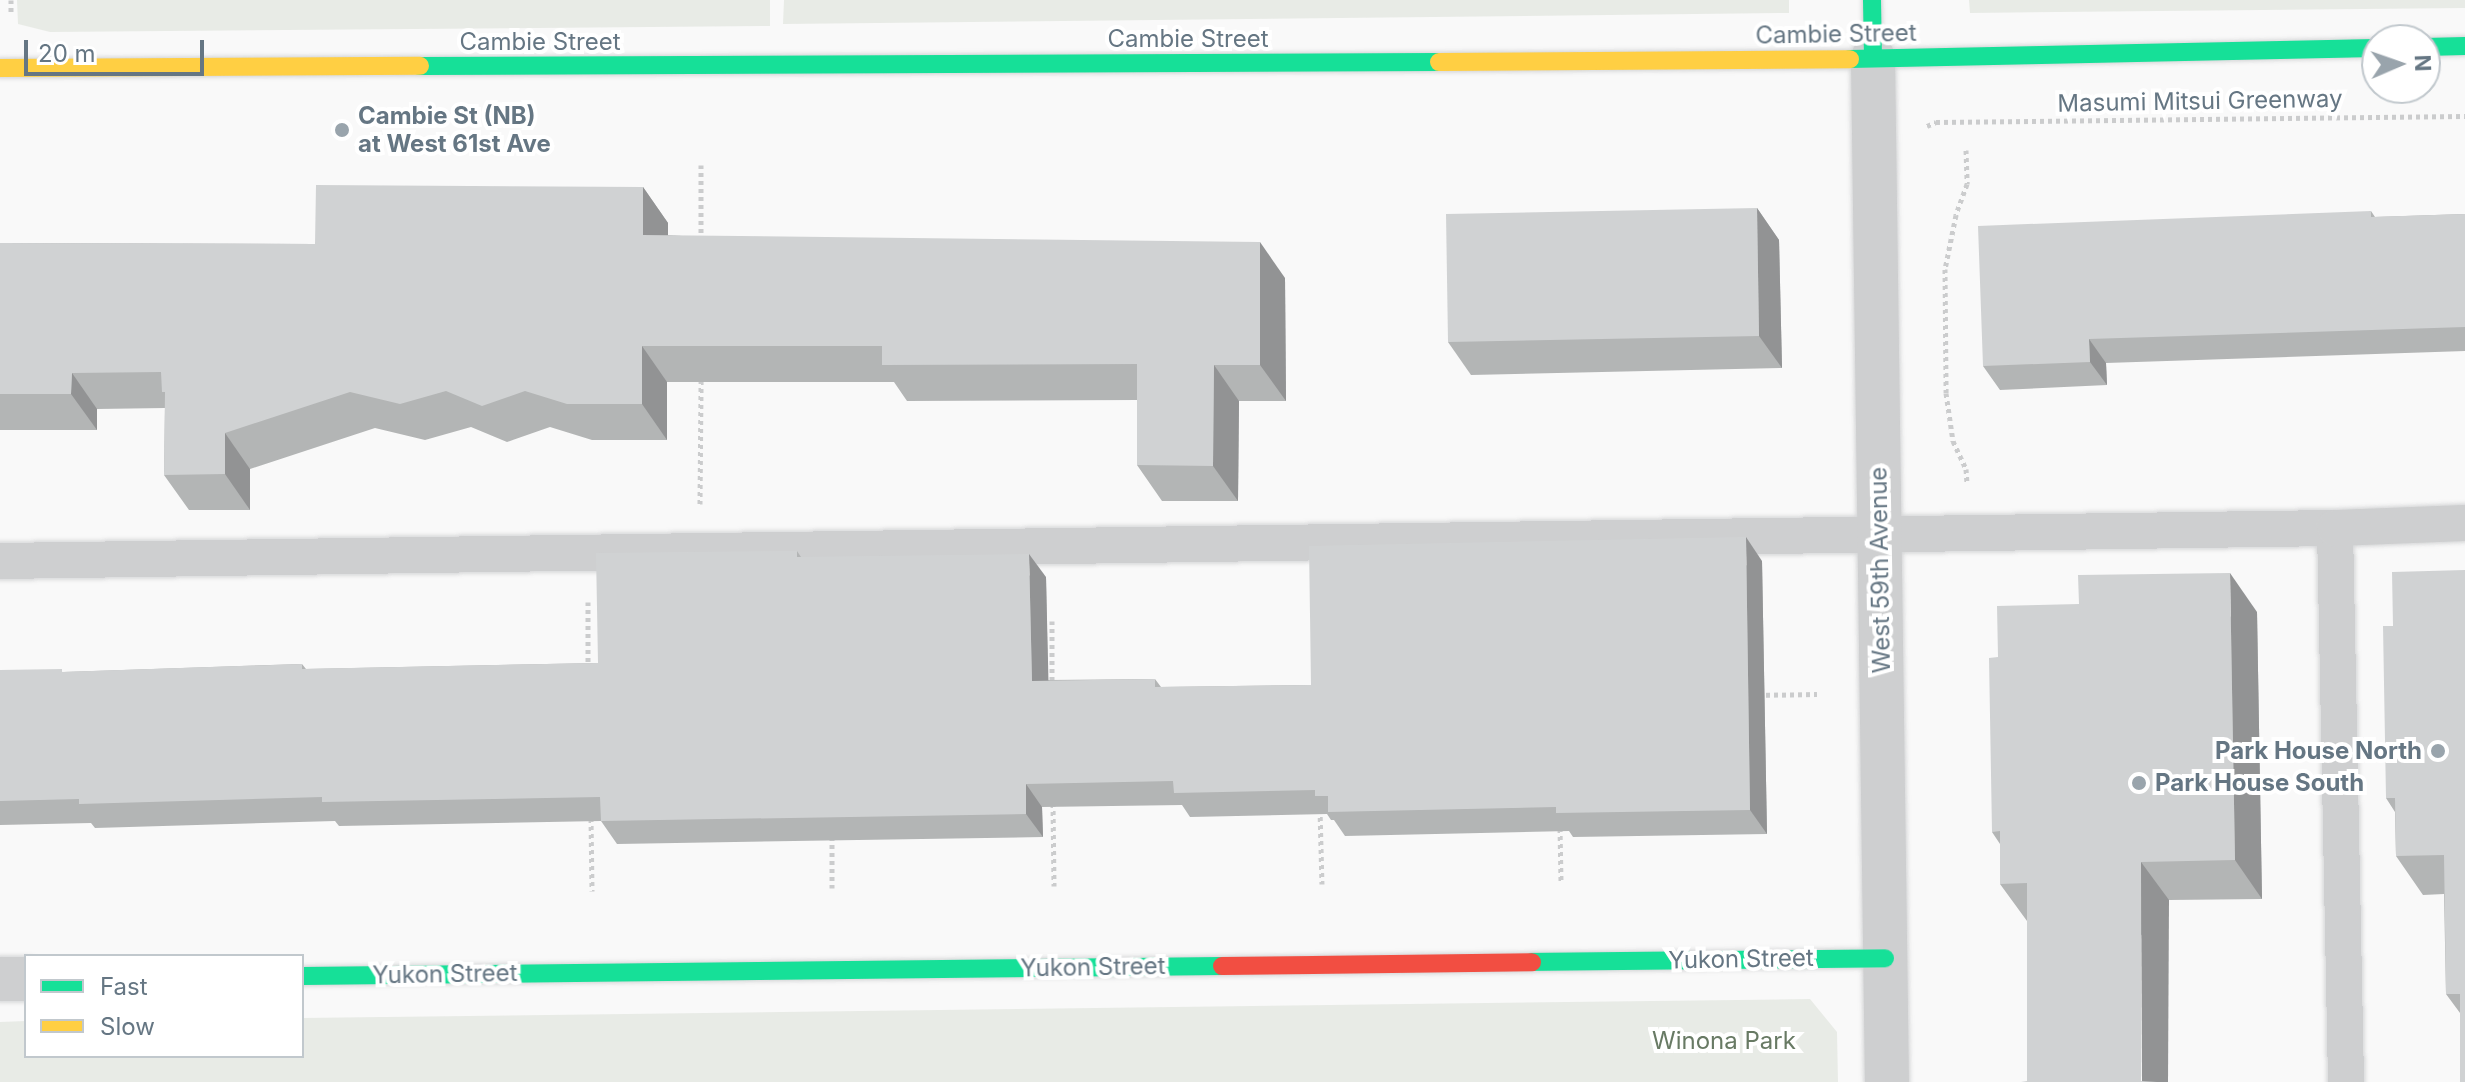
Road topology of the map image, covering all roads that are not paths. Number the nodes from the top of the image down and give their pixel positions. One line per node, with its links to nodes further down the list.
1 (1872, 0): 5 (main road)
2 (2465, 46): 3 (main road)
3 (2441, 47)
4 (2361, 48): 5 (main road, Cambie Street)
5 (1873, 58): 6 (main road, Cambie Street); 9 (street, West 59th Avenue)
6 (0, 68)
7 (2465, 523): 8 (lane)
8 (2335, 528): 9 (lane); 16 (lane)
9 (1879, 535): 10 (lane); 11 (street, West 59th Avenue)
10 (0, 561)
11 (1885, 958): 12 (main road, Yukon Street); 15 (street, West 59th Avenue)
12 (304, 976)
13 (0, 979): 14 (street)
14 (24, 979)
15 (1887, 1082)
16 (2346, 1082)

